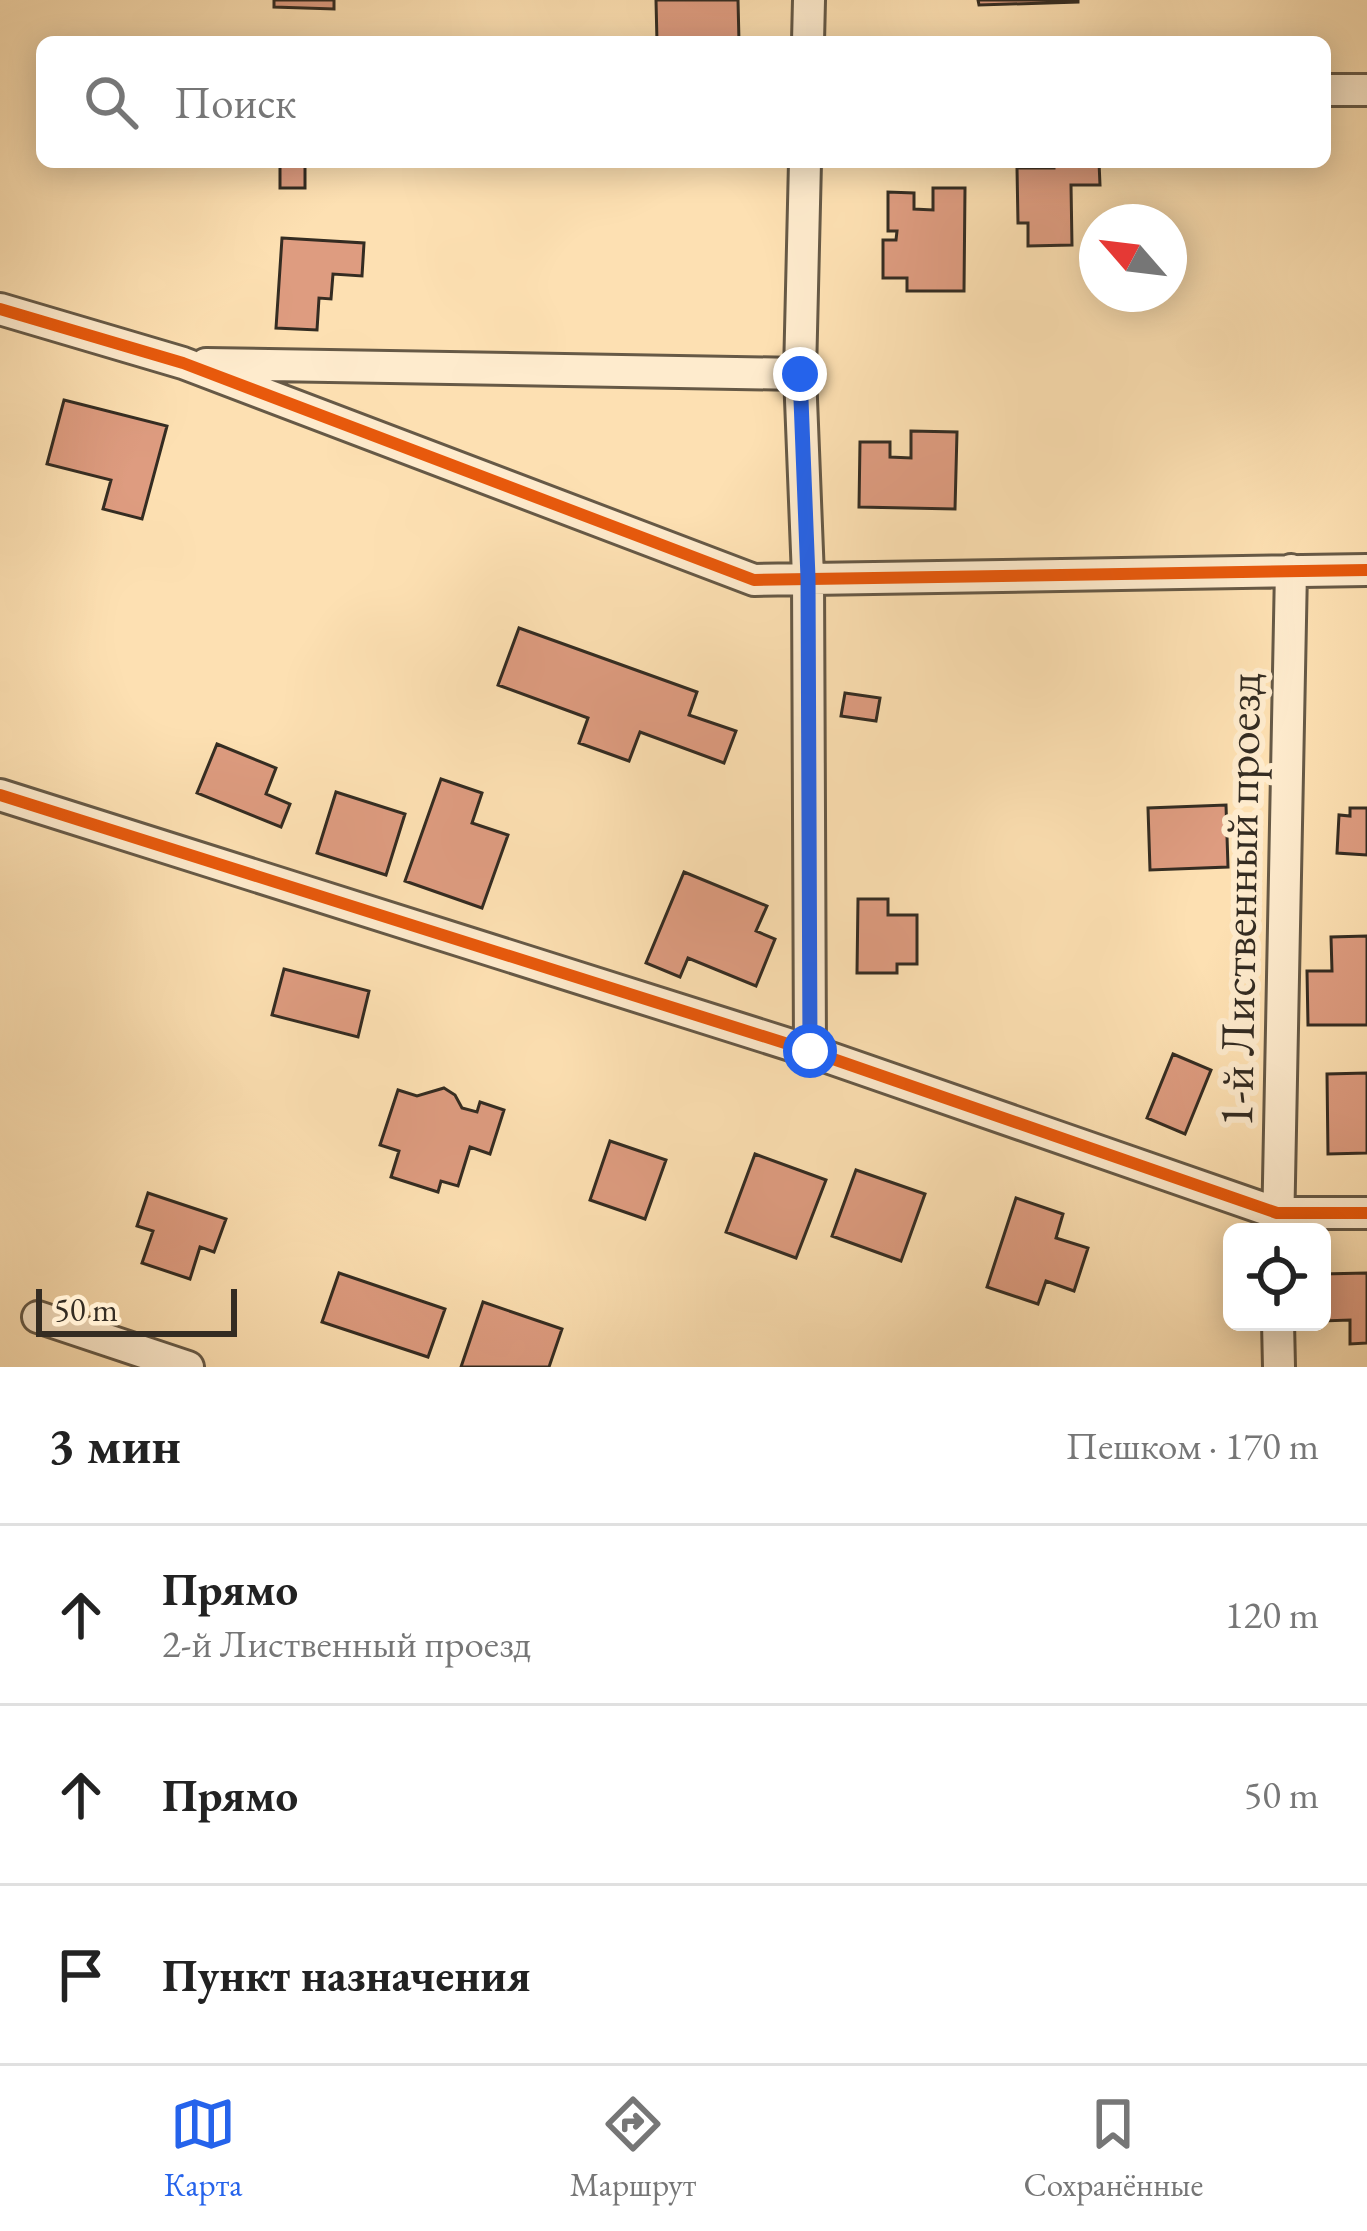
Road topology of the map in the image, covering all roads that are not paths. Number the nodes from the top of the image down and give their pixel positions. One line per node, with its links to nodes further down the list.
1 (809, 0): 2 (street)
2 (808, 36)
3 (1331, 90): 4 (street)
4 (1367, 90)
5 (805, 168): 8 (street)
6 (0, 309): 7 (street)
7 (183, 363): 8 (street); 11 (street)
8 (800, 374): 11 (street)
9 (1292, 570): 10 (street); 11 (street); 15 (street, 1-й Лиственный проезд)
10 (1367, 570)
11 (808, 578): 13 (street)
12 (0, 795): 13 (street)
13 (810, 1051): 15 (street)
14 (1367, 1213): 15 (street)
15 (1277, 1223)
16 (38, 1317): 18 (street)
17 (1278, 1331): 19 (street)
18 (188, 1367)
19 (1279, 1367)

